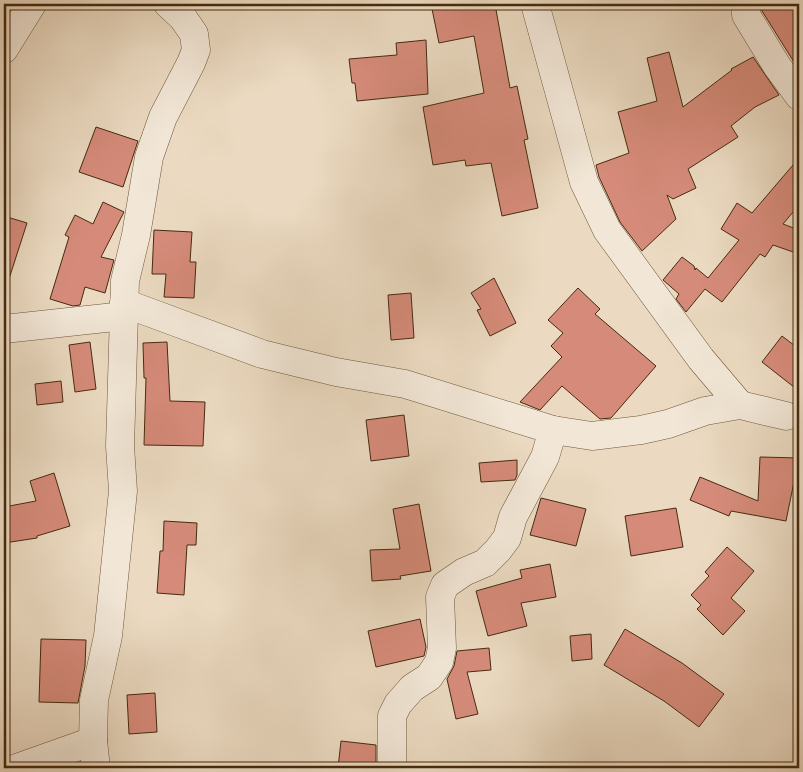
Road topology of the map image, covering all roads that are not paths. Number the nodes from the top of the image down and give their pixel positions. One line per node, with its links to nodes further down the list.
1 (32, 4): 5 (street)
2 (168, 4): 7 (street)
3 (535, 4): 9 (street)
4 (746, 4): 6 (street)
5 (4, 49)
6 (799, 96)
7 (124, 309): 8 (street); 11 (street); 12 (street)
8 (4, 329)
9 (740, 405): 10 (street); 11 (street)
10 (786, 416)
11 (553, 430): 15 (street)
12 (93, 741): 13 (street); 14 (street)
13 (17, 768)
14 (96, 768)
15 (392, 768)

